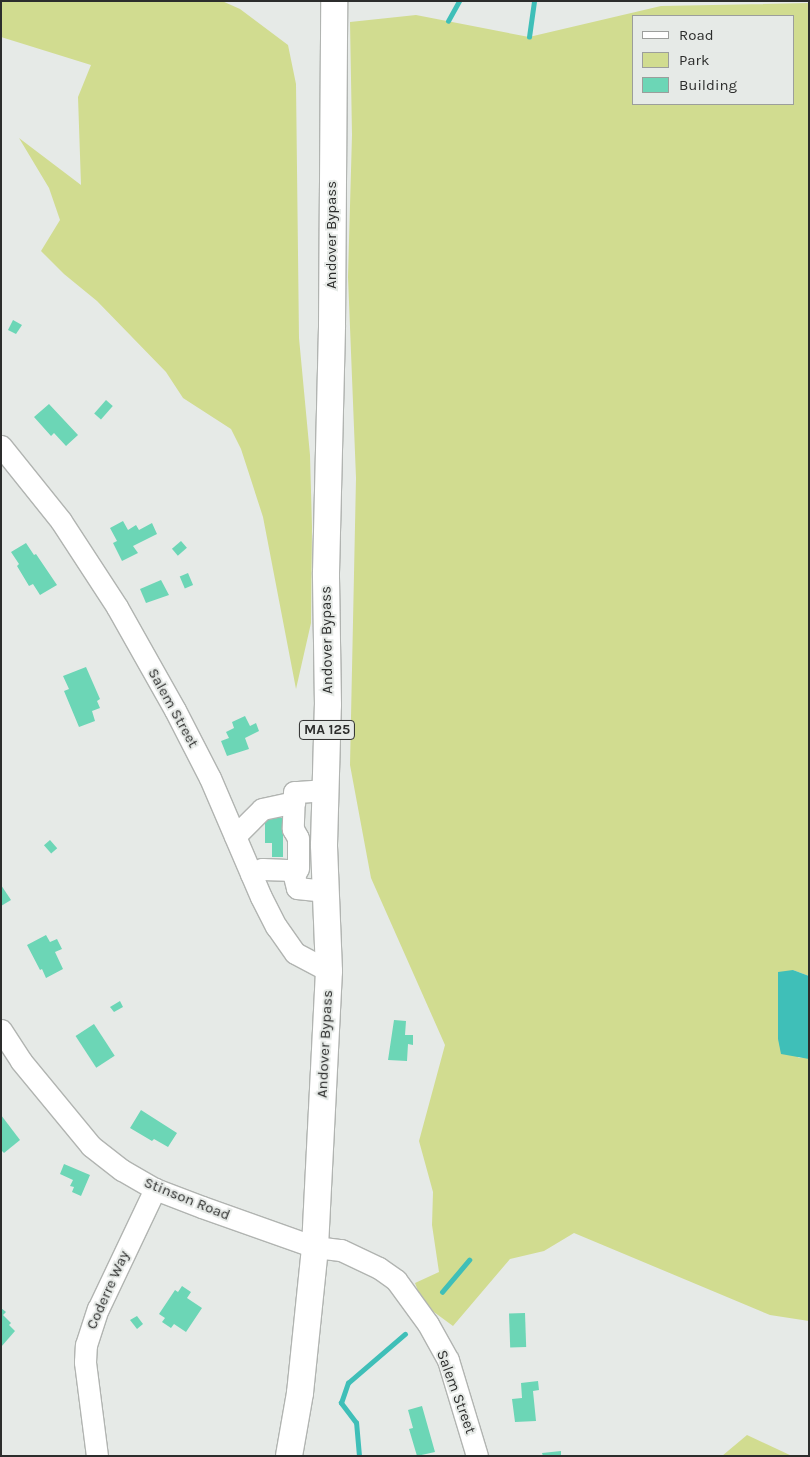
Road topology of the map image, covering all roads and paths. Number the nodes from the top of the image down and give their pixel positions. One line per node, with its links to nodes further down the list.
1 (334, 1): 3 (main road, Andover Bypass / MA 125)
2 (1, 446): 5 (street, Salem Street)
3 (326, 790): 4 (street); 8 (main road, Andover Bypass / MA 125)
4 (294, 802): 5 (street); 6 (street)
5 (235, 836): 7 (street, Salem Street)
6 (291, 873): 7 (street); 8 (street)
7 (251, 874): 9 (street, Salem Street)
8 (326, 892): 9 (main road, Andover Bypass / MA 125)
9 (329, 972): 12 (main road, Andover Bypass / MA 125)
10 (1, 1030): 11 (street, Stinson Road)
11 (155, 1189): 12 (street, Stinson Road); 13 (street, Coderre Way)
12 (315, 1247): 14 (main road, Andover Bypass / MA 125); 15 (street, Salem Street)
13 (97, 1456)
14 (289, 1456)
15 (477, 1456)

